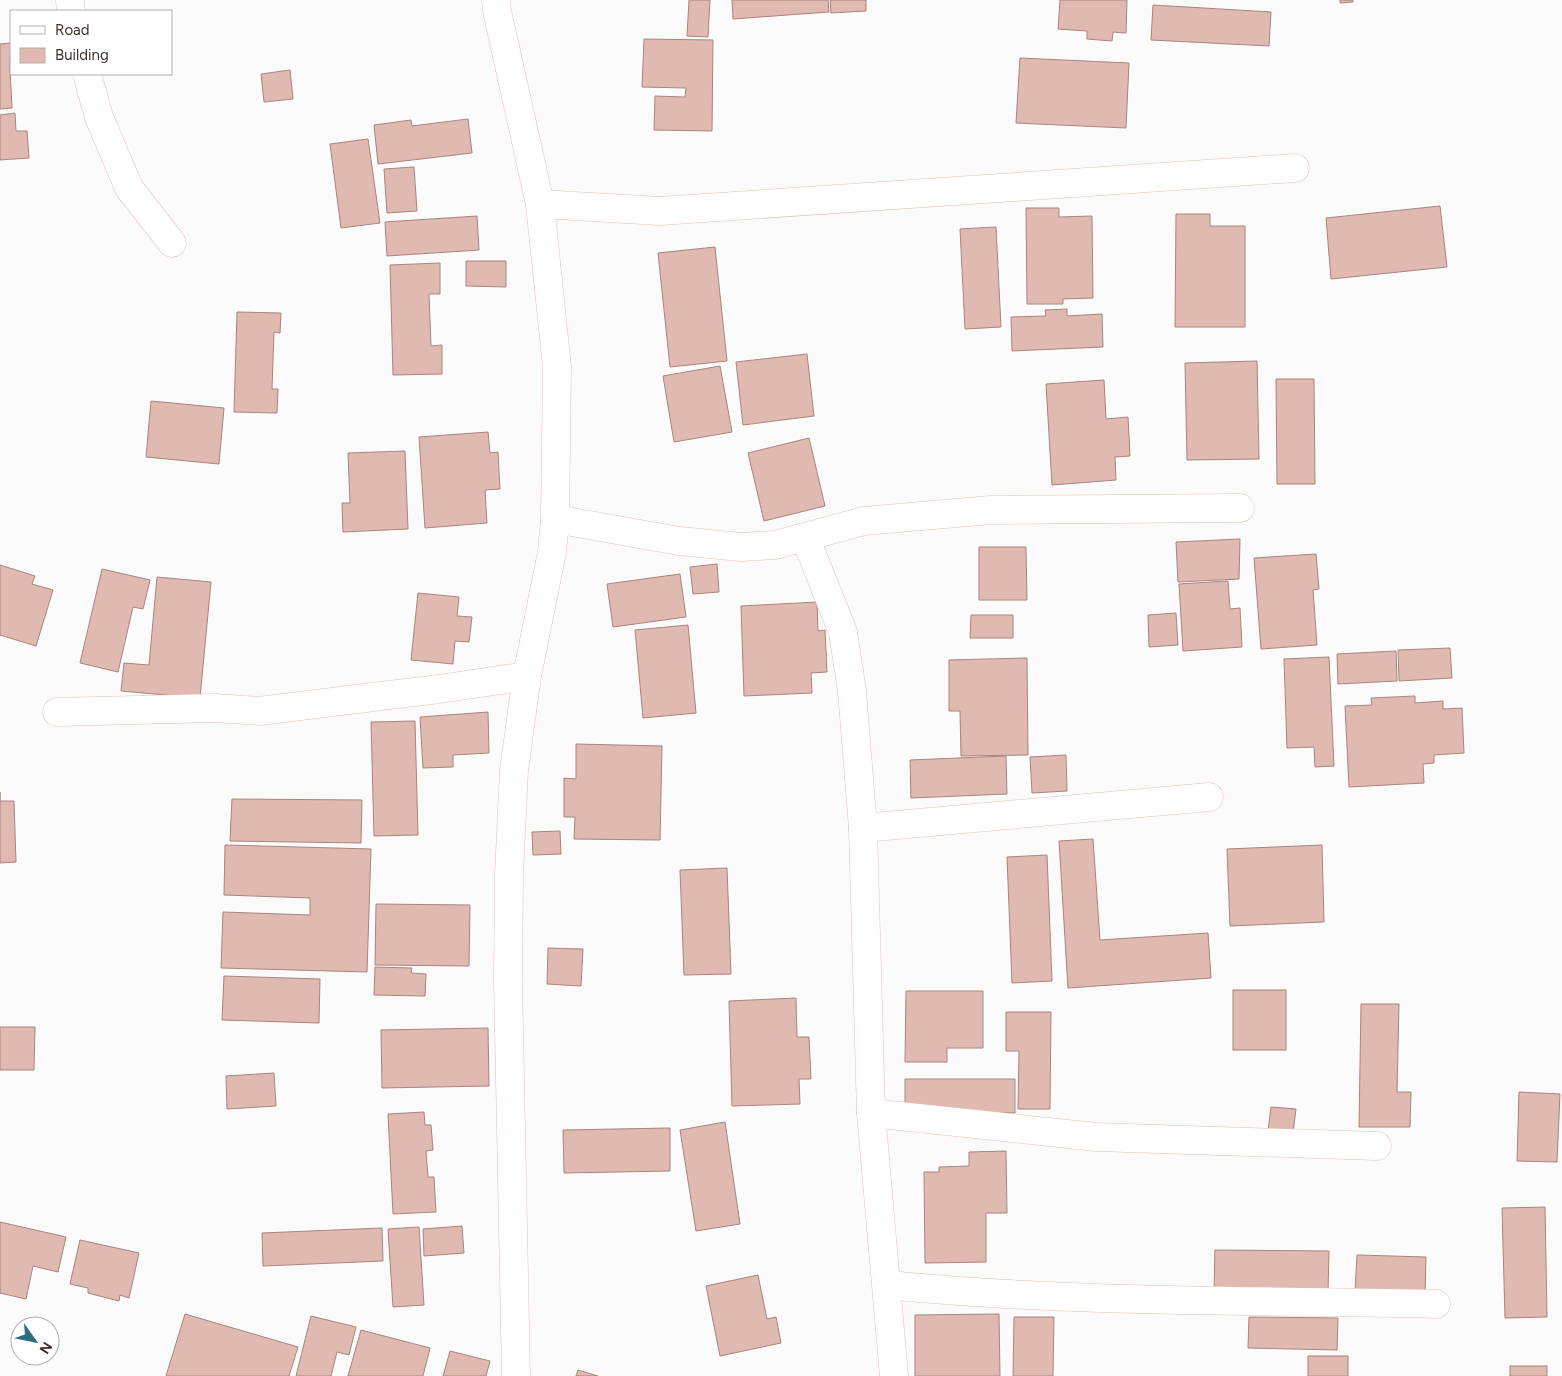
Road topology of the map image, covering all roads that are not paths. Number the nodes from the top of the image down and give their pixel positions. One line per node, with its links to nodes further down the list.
1 (496, 0): 4 (street)
2 (87, 75): 5 (street)
3 (1295, 168): 4 (street)
4 (540, 204): 7 (street)
5 (172, 243)
6 (1240, 508): 8 (street)
7 (555, 519): 8 (street); 9 (street)
8 (806, 537): 12 (street)
9 (527, 676): 10 (street); 17 (street)
10 (57, 712)
11 (1210, 797): 12 (street)
12 (863, 828): 13 (street)
13 (871, 1113): 14 (street); 15 (street)
14 (1377, 1146)
15 (888, 1286): 16 (street); 18 (street)
16 (1436, 1304)
17 (516, 1376)
18 (894, 1376)

